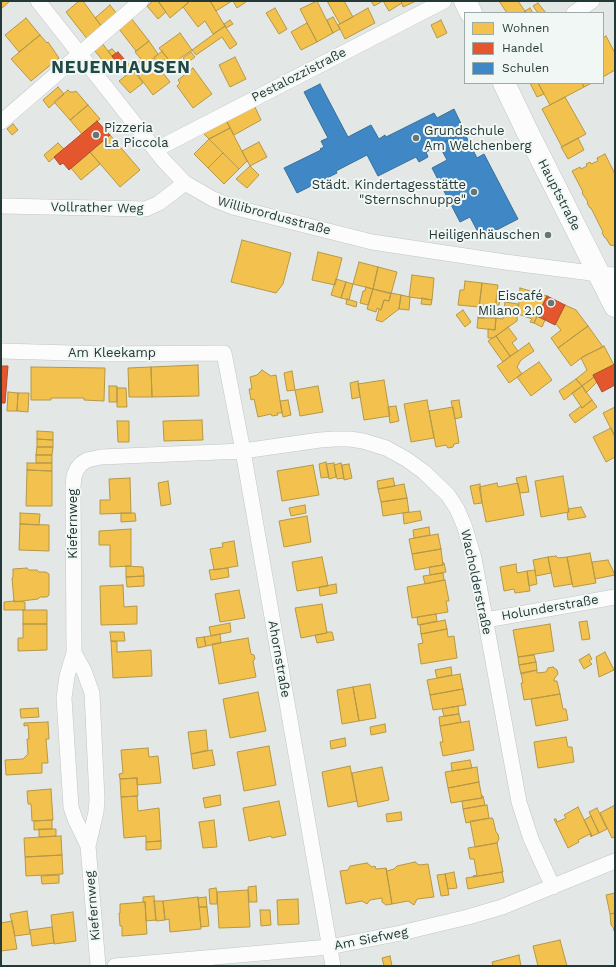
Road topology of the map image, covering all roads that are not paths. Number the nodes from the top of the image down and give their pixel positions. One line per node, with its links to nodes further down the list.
1 (38, 1): 8 (street, Willibrordusstraße)
2 (140, 1): 8 (street)
3 (444, 1): 11 (street, Pestalozzistraße)
4 (465, 1): 6 (street)
5 (592, 1): 7 (street)
6 (470, 12)
7 (576, 12)
8 (80, 54): 10 (street); 11 (street, Willibrordusstraße)
9 (505, 84): 14 (street, Hauptstraße)
10 (1, 122)
11 (155, 150): 12 (street, Willibrordusstraße)
12 (185, 182): 13 (street, Vollrather Weg); 14 (street, Willibrordusstraße)
13 (1, 206)
14 (607, 275): 15 (street, Hauptstraße)
15 (615, 306)
16 (1, 352): 17 (street, Am Kleekamp)
17 (224, 353): 18 (street, Ahornstraße)
18 (243, 451): 20 (street, Wacholderstraße); 21 (street, Kiefernweg); 25 (street, Ahornstraße)
19 (615, 597): 20 (street, Holunderstraße)
20 (486, 620): 24 (street, Wacholderstraße)
21 (74, 653): 22 (street, Kiefernweg); 22 (street, Kiefernweg)
22 (88, 846): 26 (street, Kiefernweg)
23 (615, 861): 24 (street, Am Siefweg)
24 (553, 887): 25 (street, Am Siefweg)
25 (330, 947): 27 (street, Am Siefweg); 28 (street, Ahornstraße)
26 (98, 966)
27 (115, 966)
28 (333, 966)

